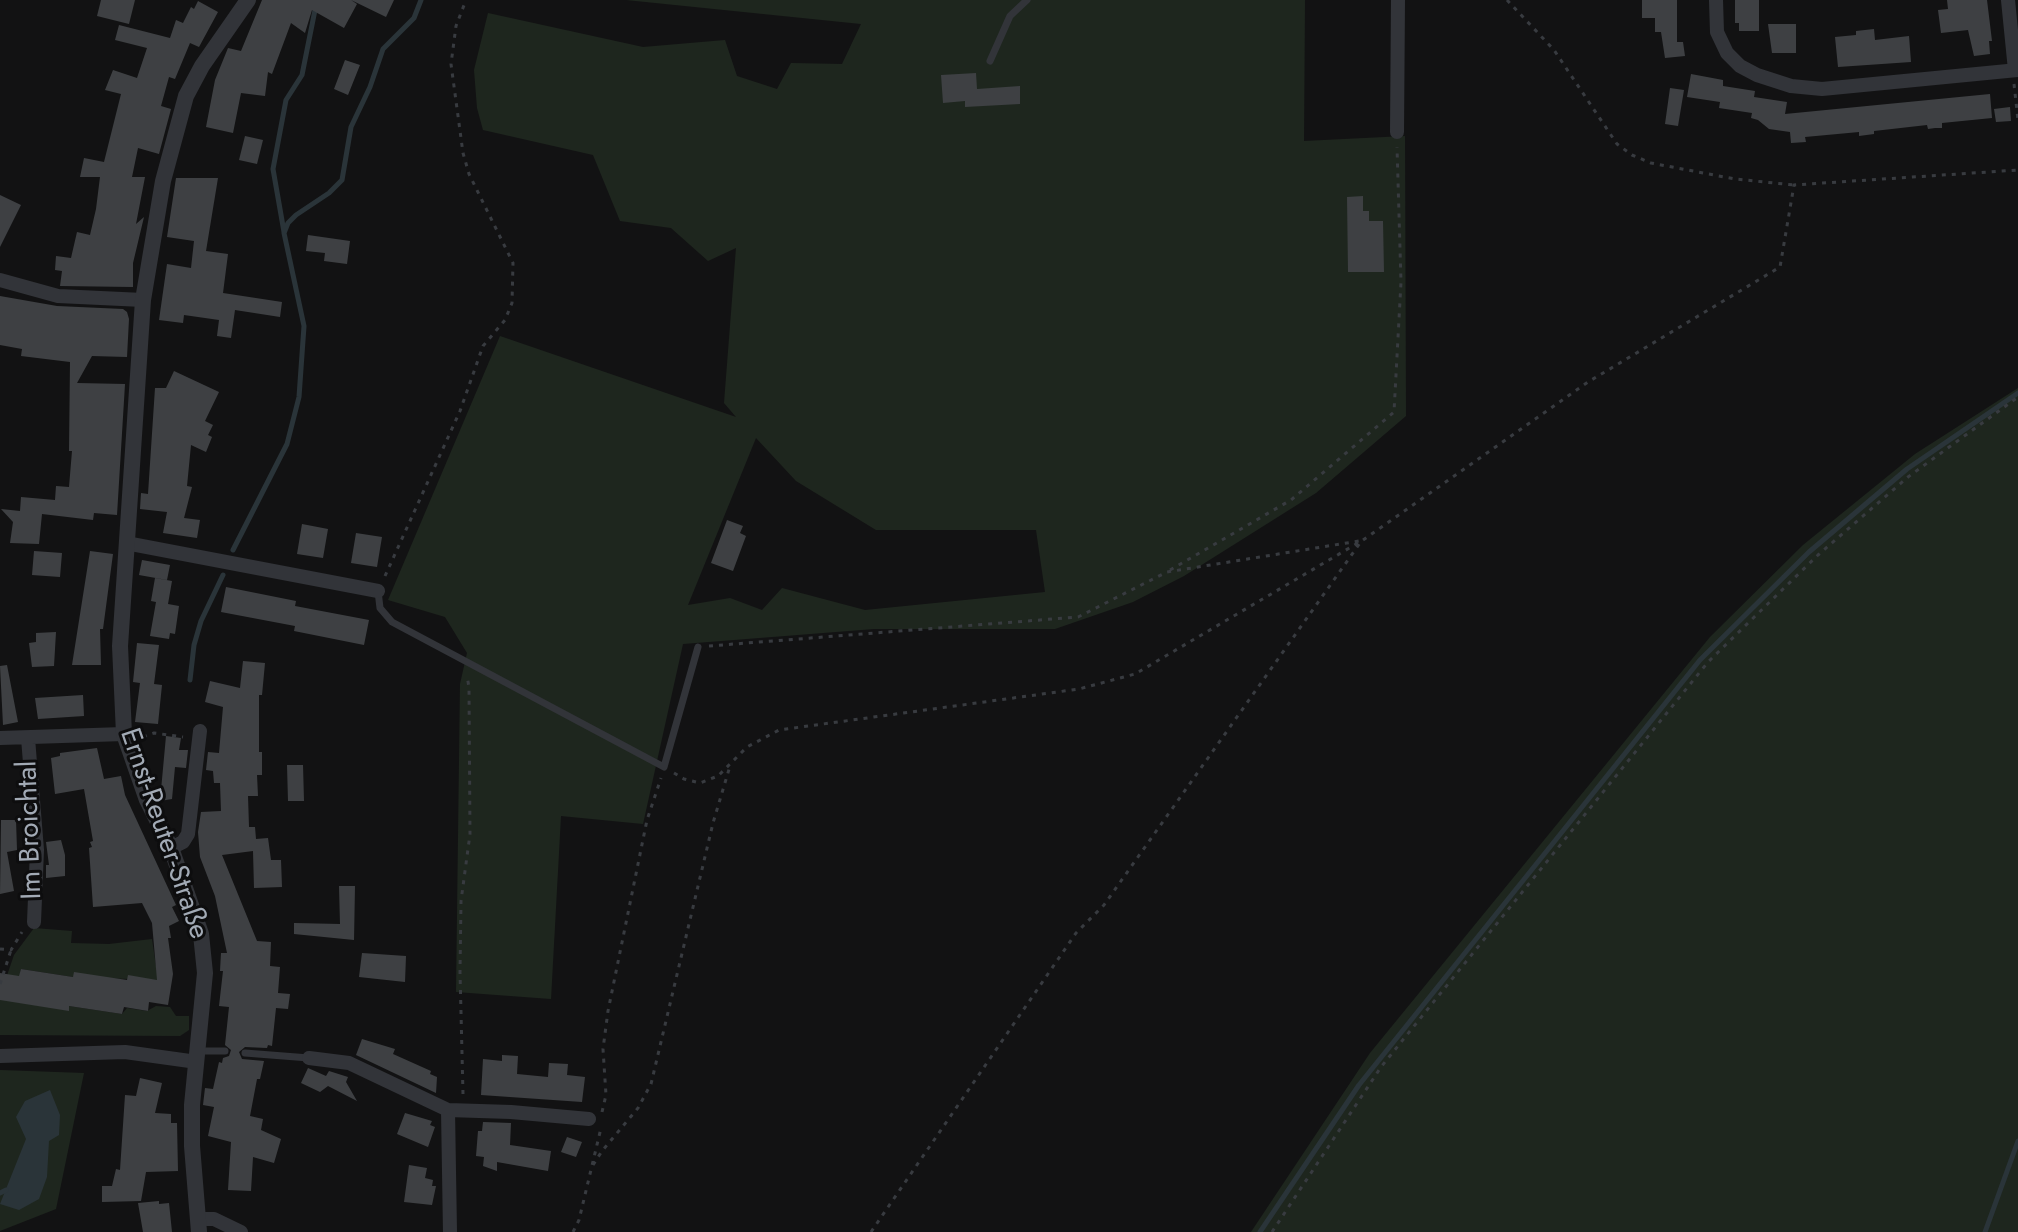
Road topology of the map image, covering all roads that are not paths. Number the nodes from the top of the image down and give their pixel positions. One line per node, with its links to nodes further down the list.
1 (248, 0): 10 (street, Ernst-Reuter-Straße)
2 (1027, 0): 6 (lane)
3 (1398, 0): 8 (street)
4 (1716, 0): 7 (street)
5 (2008, 0): 7 (street)
6 (990, 61)
7 (2016, 70)
8 (1397, 132)
9 (0, 280): 10 (street)
10 (143, 300): 11 (street, Ernst-Reuter-Straße)
11 (126, 543): 12 (street); 17 (street, Ernst-Reuter-Straße)
12 (378, 591): 13 (lane)
13 (698, 647)
14 (199, 736): 18 (street)
15 (0, 738): 16 (street)
16 (28, 738): 17 (street); 19 (street, Im Broichtal)
17 (125, 738): 18 (street, Ernst-Reuter-Straße)
18 (171, 848): 23 (street, Ernst-Reuter-Straße)
19 (34, 922)
20 (225, 1051): 23 (lane)
21 (245, 1053): 24 (lane)
22 (0, 1056): 23 (street)
23 (198, 1056): 27 (street, Ernst-Reuter-Straße)
24 (309, 1058): 25 (street)
25 (455, 1110): 26 (street); 29 (street)
26 (589, 1119)
27 (199, 1226): 28 (street)
28 (241, 1232)
29 (450, 1232)

